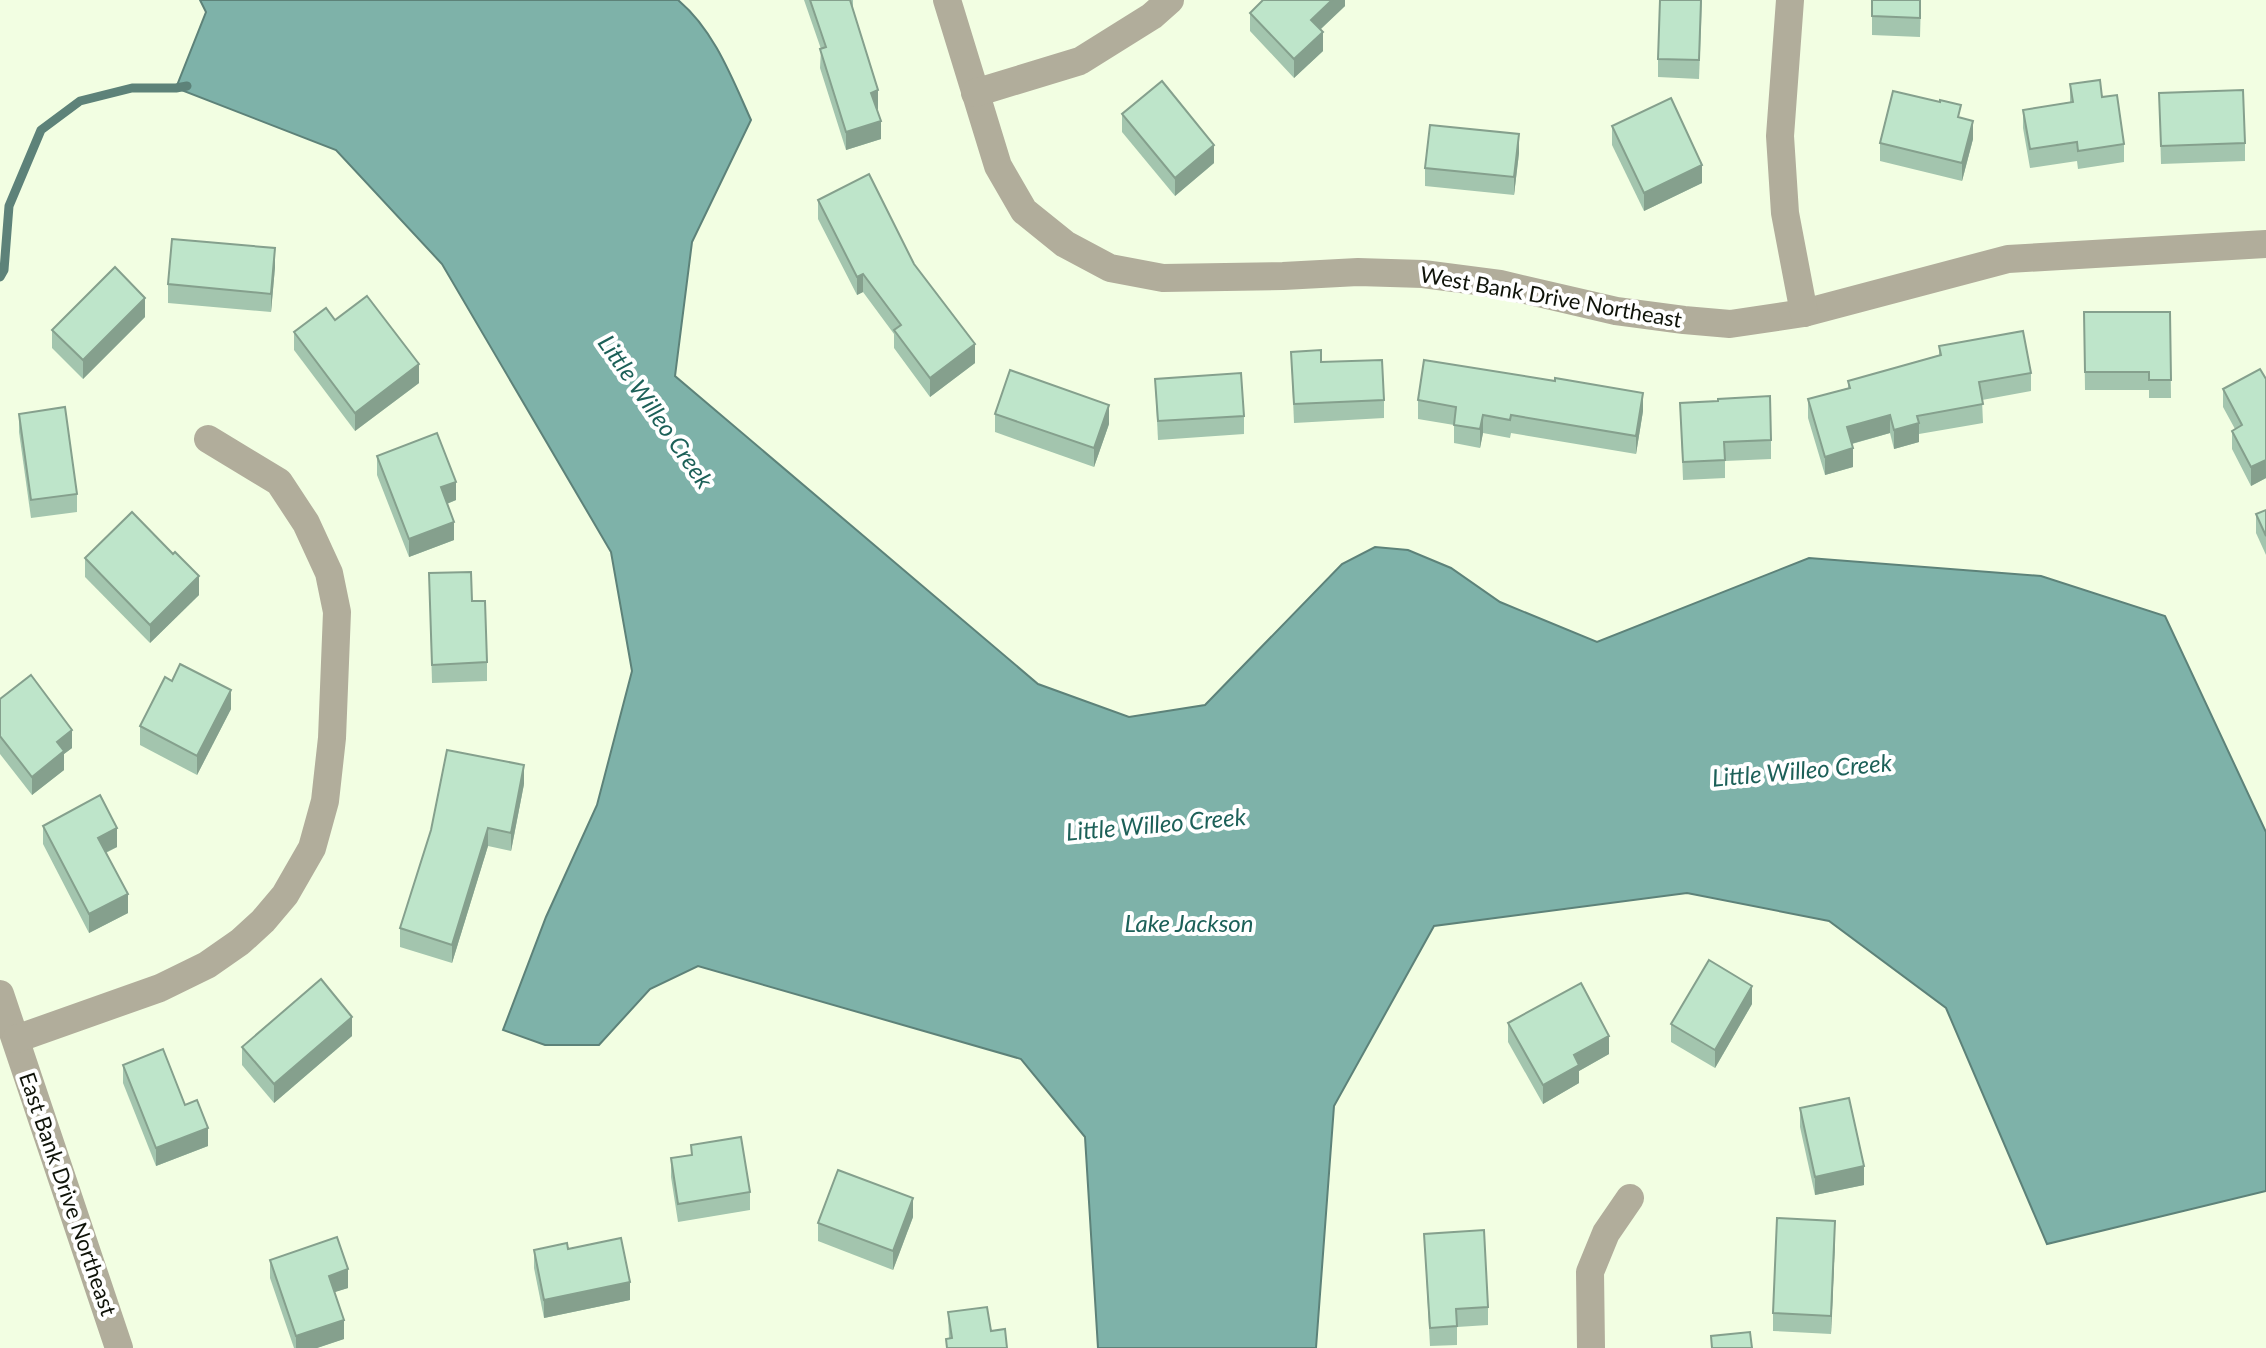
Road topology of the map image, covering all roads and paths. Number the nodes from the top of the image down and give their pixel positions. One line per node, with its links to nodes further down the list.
1 (947, 0): 4 (street, West Bank Drive Northeast)
2 (1170, 0): 4 (street)
3 (1790, 0): 6 (street)
4 (975, 93): 6 (street, West Bank Drive Northeast)
5 (2266, 244): 6 (street, West Bank Drive Northeast)
6 (1804, 313)
7 (208, 439): 9 (street)
8 (0, 994): 9 (street, East Bank Drive Northeast)
9 (16, 1039): 11 (street, East Bank Drive Northeast)
10 (1630, 1198): 12 (street)
11 (119, 1348)
12 (1591, 1348)

